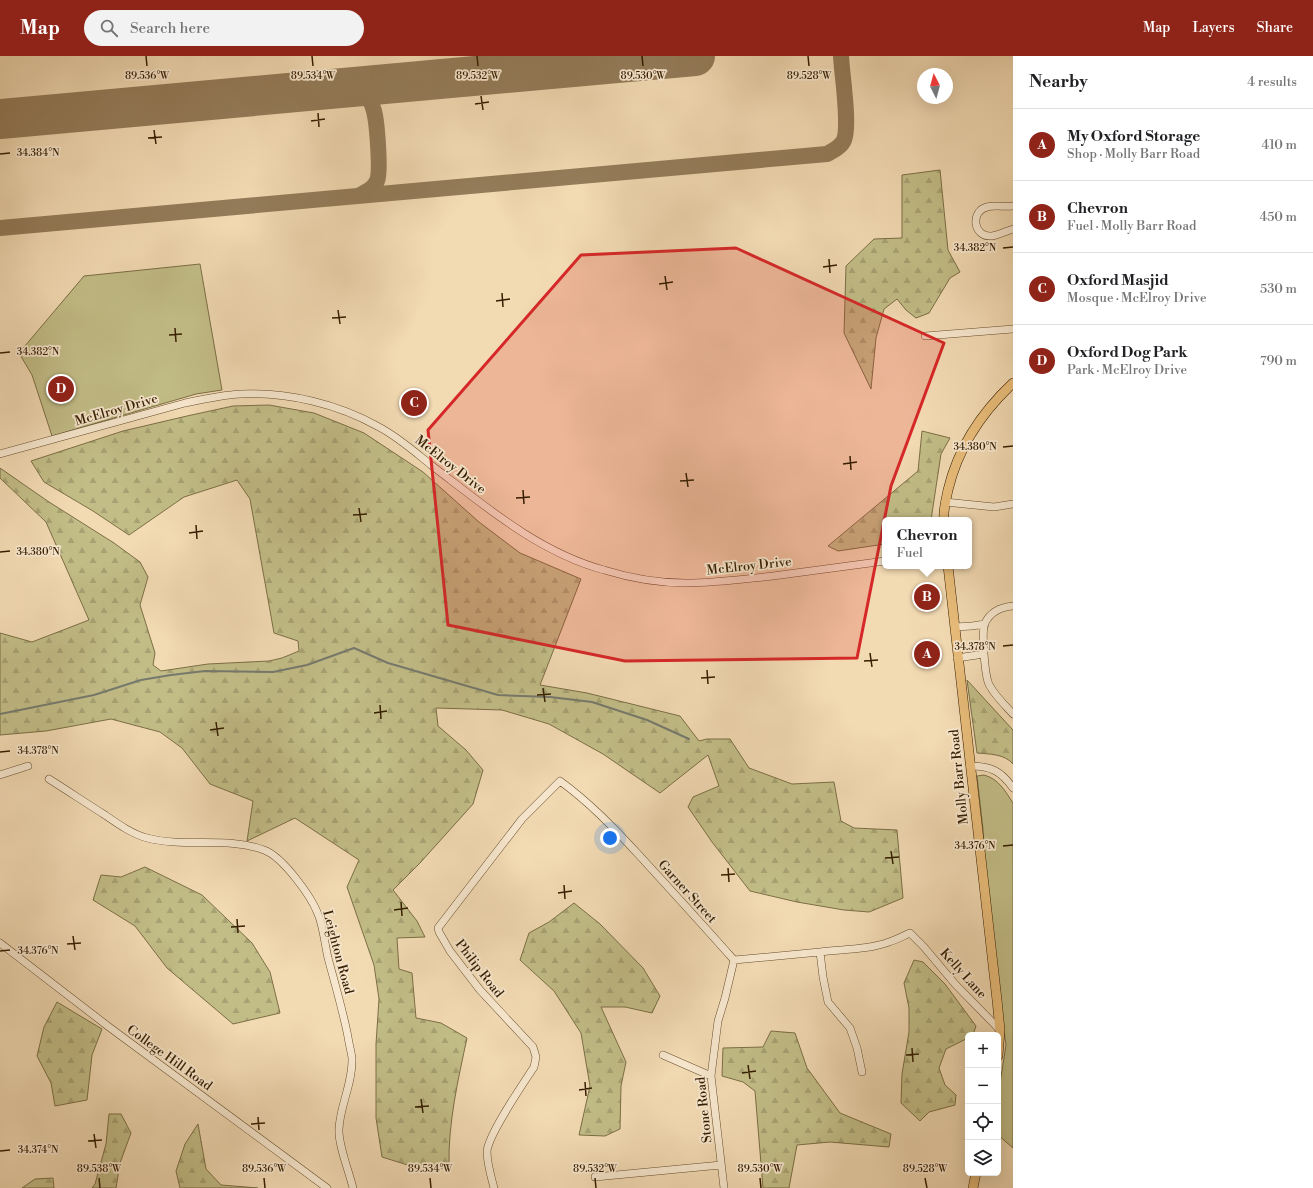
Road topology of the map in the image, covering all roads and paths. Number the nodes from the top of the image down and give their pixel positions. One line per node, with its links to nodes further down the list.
1 (1013, 206): 2 (street)
2 (1013, 229)
3 (1013, 329): 4 (street)
4 (925, 336)
5 (1013, 383): 7 (main road)
6 (0, 454): 10 (street, McElroy Drive)
7 (945, 502): 8 (street); 9 (main road)
8 (1013, 504)
9 (944, 517)
10 (882, 561)
11 (948, 569): 14 (main road, Molly Barr Road)
12 (1013, 606): 13 (street)
13 (985, 624): 14 (street); 15 (street)
14 (955, 627): 16 (main road, Molly Barr Road)
15 (984, 654): 16 (street); 17 (street)
16 (957, 658): 19 (main road, Molly Barr Road)
17 (1013, 714)
18 (28, 766): 20 (street)
19 (970, 766): 23 (street); 27 (main road, Molly Barr Road)
20 (0, 775)
21 (49, 779): 35 (street, Leighton Road)
22 (560, 781): 26 (street, Garner Street); 36 (street, Philip Road)
23 (1013, 788)
24 (0, 943): 34 (street, College Hill Road)
25 (820, 952): 26 (street); 27 (street, Kelly Lane); 29 (street)
26 (734, 960): 30 (street, Stone Road)
27 (1000, 1030)
28 (663, 1055): 30 (street)
29 (862, 1072)
30 (711, 1076): 31 (street, Stone Road)
31 (721, 1165): 33 (street); 37 (street, Stone Road)
32 (975, 1176): 38 (main road)
33 (595, 1177)
34 (327, 1188)
35 (353, 1188)
36 (494, 1188)
37 (724, 1188)
38 (973, 1188)

